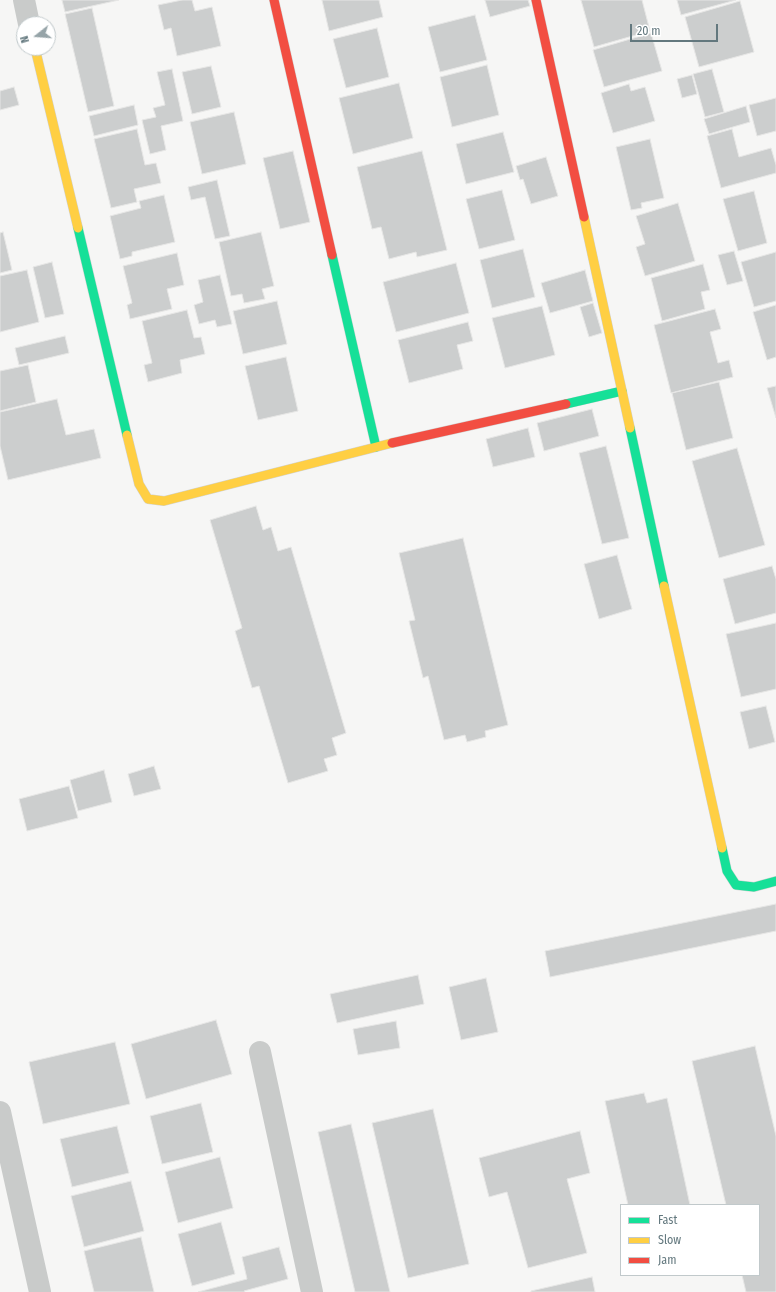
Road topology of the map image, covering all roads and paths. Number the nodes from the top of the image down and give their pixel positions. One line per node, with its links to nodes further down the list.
1 (24, 0): 4 (street)
2 (274, 0): 7 (street)
3 (536, 0): 6 (street)
4 (27, 16)
5 (37, 56): 7 (street)
6 (622, 391): 7 (street); 8 (street)
7 (376, 447)
8 (776, 881)
9 (260, 1052): 12 (street)
10 (0, 1112): 11 (street)
11 (40, 1292)
12 (312, 1292)

